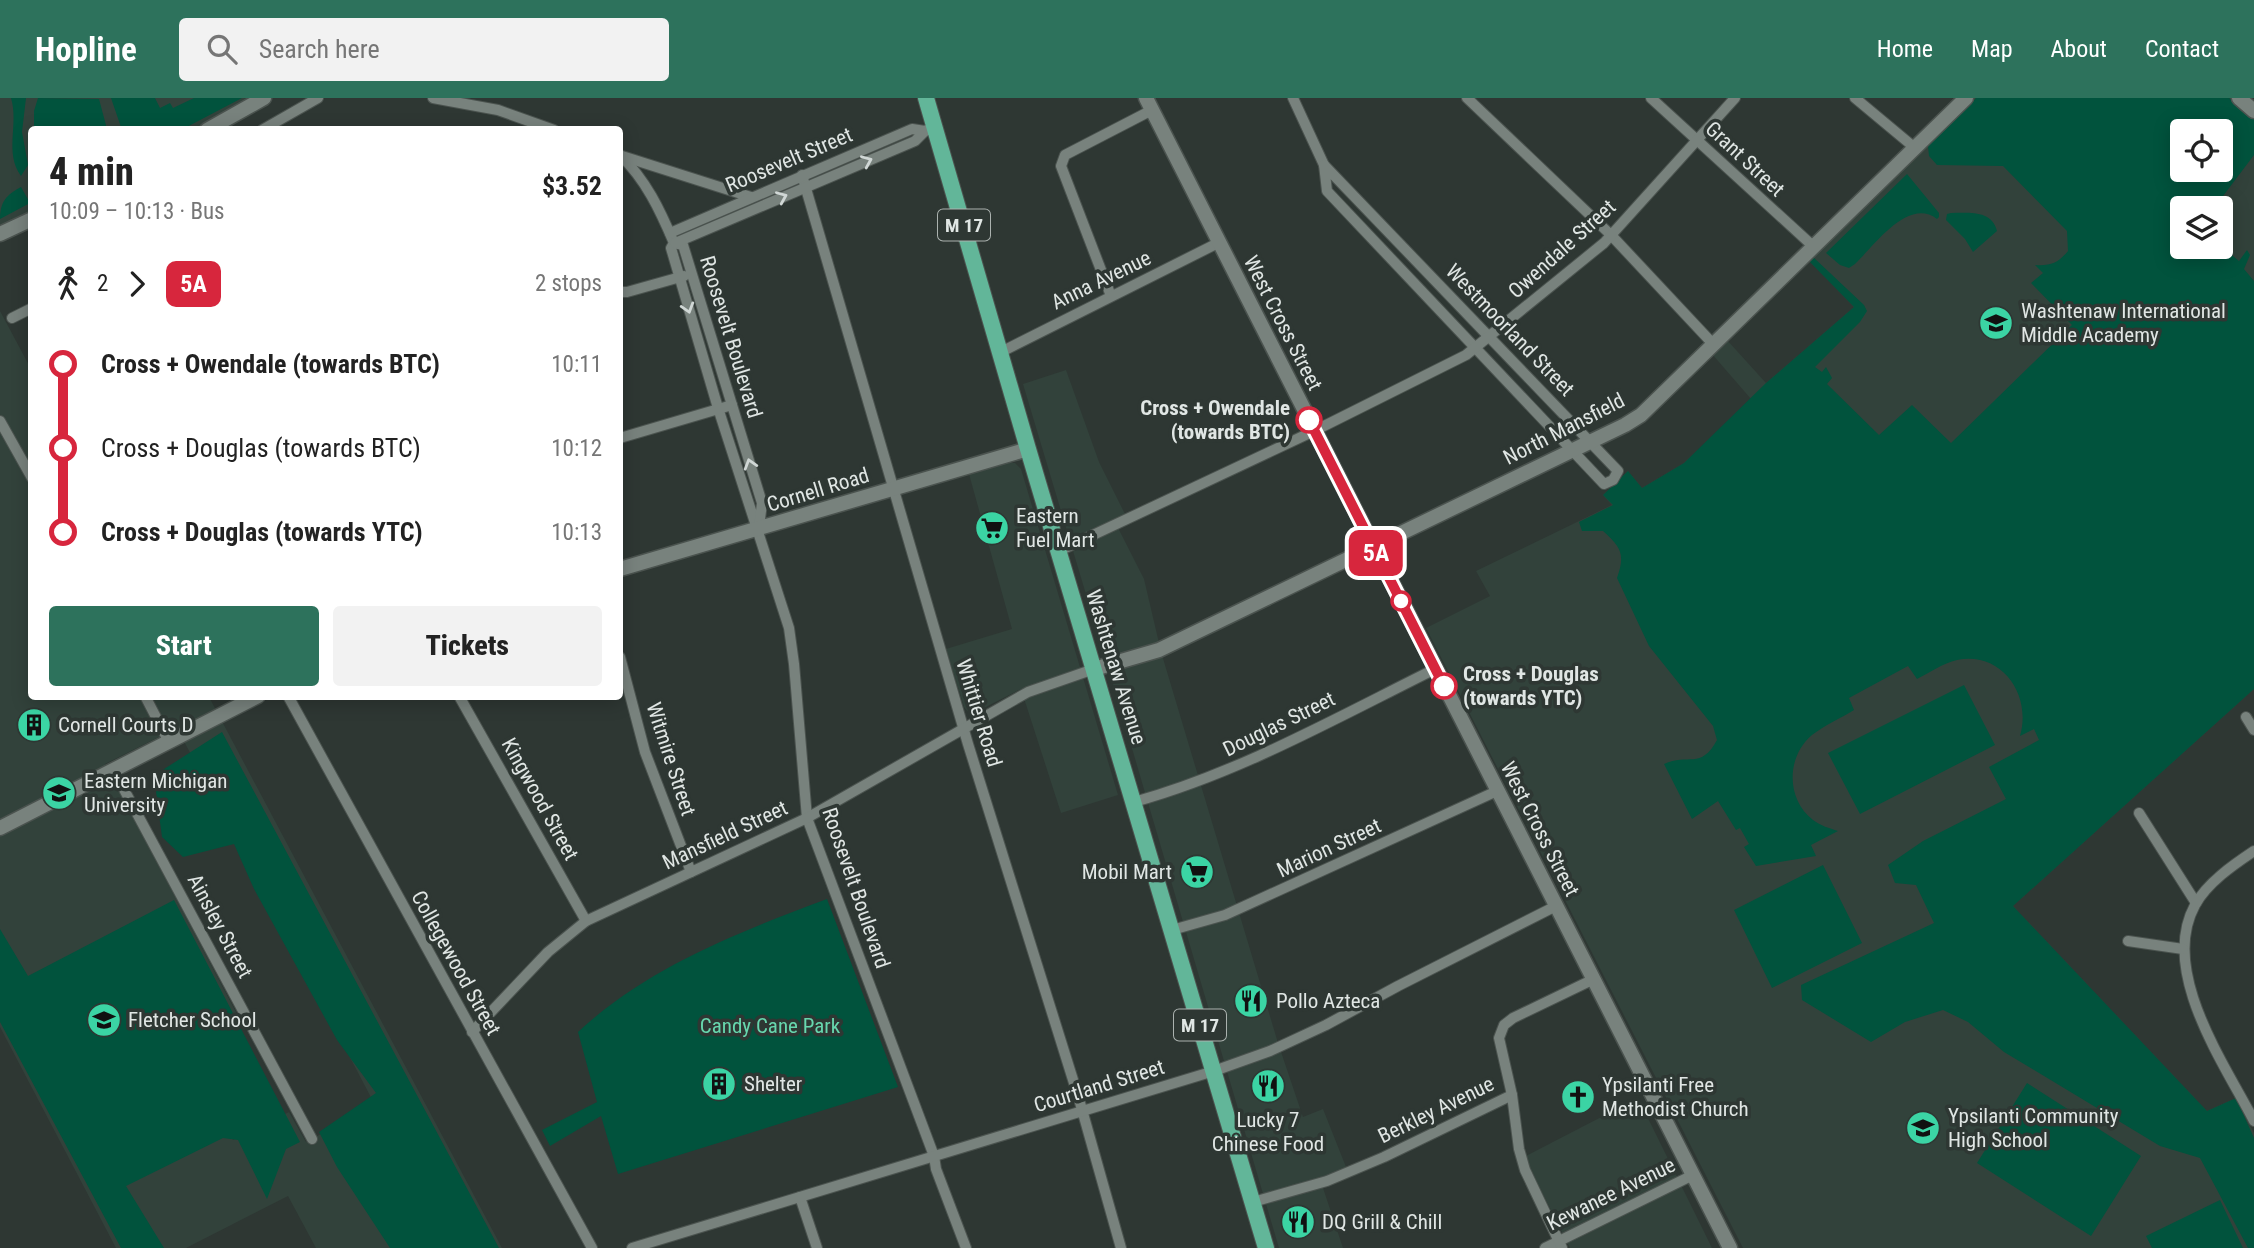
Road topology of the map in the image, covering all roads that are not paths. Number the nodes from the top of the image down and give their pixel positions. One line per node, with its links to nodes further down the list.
1 (264, 98): 14 (street)
2 (318, 98): 15 (street)
3 (433, 98): 16 (street)
4 (926, 98): 17 (main road, Washtenaw Avenue / M 17)
5 (1293, 98): 22 (street, Westmoorland Street)
6 (1467, 98): 29 (street)
7 (1651, 98): 18 (street, Grant Street)
8 (1735, 98): 18 (street, Owendale Street)
9 (1855, 98): 19 (street)
10 (1966, 98): 19 (street, North Mansfield)
11 (2239, 98): 13 (street)
12 (1149, 104): 31 (street, West Cross Street); 36 (street)
13 (2254, 111)
14 (214, 126)
15 (271, 126)
16 (543, 126)
17 (930, 130): 23 (street, Roosevelt Street); 24 (street, Roosevelt Street, one-way to 17); 42 (main road, Washtenaw Avenue / M 17)
18 (1698, 141): 29 (street, Owendale Street); 32 (street, Grant Street)
19 (1915, 148): 32 (street, North Mansfield)
20 (623, 156): 25 (street)
21 (623, 158): 30 (street, Roosevelt Boulevard)
22 (1324, 165): 39 (street, Westmoorland Street); 41 (street, Westmoorland Street)
23 (802, 175): 24 (street, Whittier Road); 25 (street, Roosevelt Street)
24 (806, 187): 26 (street, Roosevelt Street, one-way to 24); 52 (street, Whittier Road)
25 (751, 197): 26 (street); 30 (street, Roosevelt Street)
26 (756, 208): 30 (street, Roosevelt Street)
27 (28, 221): 28 (street)
28 (0, 234)
29 (1611, 235): 39 (street, Owendale Street); 40 (street)
30 (672, 238): 33 (street, Roosevelt Boulevard); 34 (street, Roosevelt Boulevard)
31 (1218, 243): 36 (street, Anna Avenue); 46 (street, West Cross Street)
32 (1814, 247): 40 (street, North Mansfield)
33 (691, 274): 34 (street); 43 (street, Roosevelt Boulevard)
34 (679, 277): 35 (street); 44 (street, Roosevelt Boulevard, one-way to 44)
35 (623, 291)
36 (1111, 296): 42 (street, Anna Avenue)
37 (28, 310): 38 (street)
38 (12, 318)
39 (1490, 337): 41 (street, Owendale Street); 48 (street, Westmoorland Street)
40 (1714, 345): 48 (street, North Mansfield)
41 (1475, 348): 46 (street, Owendale Street); 50 (street, Westmoorland Street)
42 (1001, 352): 49 (main road, Washtenaw Avenue / M 17)
43 (732, 405): 44 (street); 53 (street, Roosevelt Boulevard, one-way to 43)
44 (718, 408): 47 (street); 53 (street, Roosevelt Boulevard)
45 (0, 421): 51 (street)
46 (1314, 431): 54 (street, West Cross Street); 55 (street, Owendale Street)
47 (623, 437)
48 (1590, 441): 50 (street, North Mansfield); 50 (street, Westmoorland Street)
49 (1028, 449): 52 (street, Cornell Road); 55 (main road, Washtenaw Avenue / M 17)
50 (1572, 450): 54 (street, North Mansfield)
51 (28, 471)
52 (893, 489): 53 (street, Cornell Road); 65 (street, Whittier Road)
53 (758, 530): 56 (street, Cornell Road); 72 (street, Roosevelt Boulevard)
54 (1373, 547): 58 (street, West Cross Street); 59 (street, North Mansfield)
55 (1059, 551): 59 (main road, Washtenaw Avenue / M 17)
56 (623, 568)
57 (623, 668): 75 (street, Witmire Street)
58 (1435, 669): 69 (street, West Cross Street); 70 (street, Douglas Street)
59 (1094, 670): 65 (street, Mansfield Street); 70 (main road, Washtenaw Avenue / M 17)
60 (147, 700): 67 (street)
61 (250, 700): 67 (street)
62 (290, 700): 83 (street, Collegewood Street)
63 (461, 700): 78 (street, Kingwood Street)
64 (2246, 717): 66 (street)
65 (964, 728): 72 (street, Mansfield Street); 86 (street, Whittier Road)
66 (2254, 730)
67 (169, 742): 68 (street)
68 (113, 769): 73 (street); 88 (street, Ainsley Street)
69 (1497, 791): 77 (street, West Cross Street); 79 (street, Marion Street)
70 (1134, 802): 79 (main road, Washtenaw Avenue / M 17)
71 (2139, 813): 76 (street)
72 (807, 818): 75 (street, Mansfield Street); 89 (street, Roosevelt Boulevard)
73 (0, 828)
74 (2254, 850): 76 (street)
75 (691, 872): 78 (street, Mansfield Street)
76 (2196, 903): 81 (street)
77 (1556, 906): 82 (street, West Cross Street); 84 (street, Courtland Street)
78 (586, 921): 83 (street, Mansfield Street)
79 (1172, 930): 84 (main road, Washtenaw Avenue / M 17)
80 (2128, 941): 81 (street)
81 (2183, 949): 87 (street)
82 (1594, 979): 85 (street, Berkley Avenue); 90 (street, West Cross Street)
83 (472, 1032): 94 (street, Collegewood Street)
84 (1214, 1072): 86 (street, Courtland Street); 92 (main road, Washtenaw Avenue / M 17)
85 (1512, 1095): 92 (street, Berkley Avenue); 93 (street)
86 (1083, 1112): 89 (street, Courtland Street); 98 (street, Whittier Road)
87 (2254, 1121)
88 (312, 1139)
89 (934, 1156): 91 (street, Courtland Street); 97 (street, Roosevelt Boulevard)
90 (1693, 1175): 93 (street, Kewanee Avenue); 101 (street, West Cross Street)
91 (800, 1197): 95 (street, Courtland Street); 96 (street)
92 (1253, 1202): 99 (main road, Washtenaw Avenue / M 17)
93 (1560, 1245): 100 (street, Kewanee Avenue)
94 (592, 1248)
95 (632, 1248)
96 (817, 1248)
97 (966, 1248)
98 (1121, 1248)
99 (1266, 1248)
100 (1545, 1248)
101 (1730, 1248)

